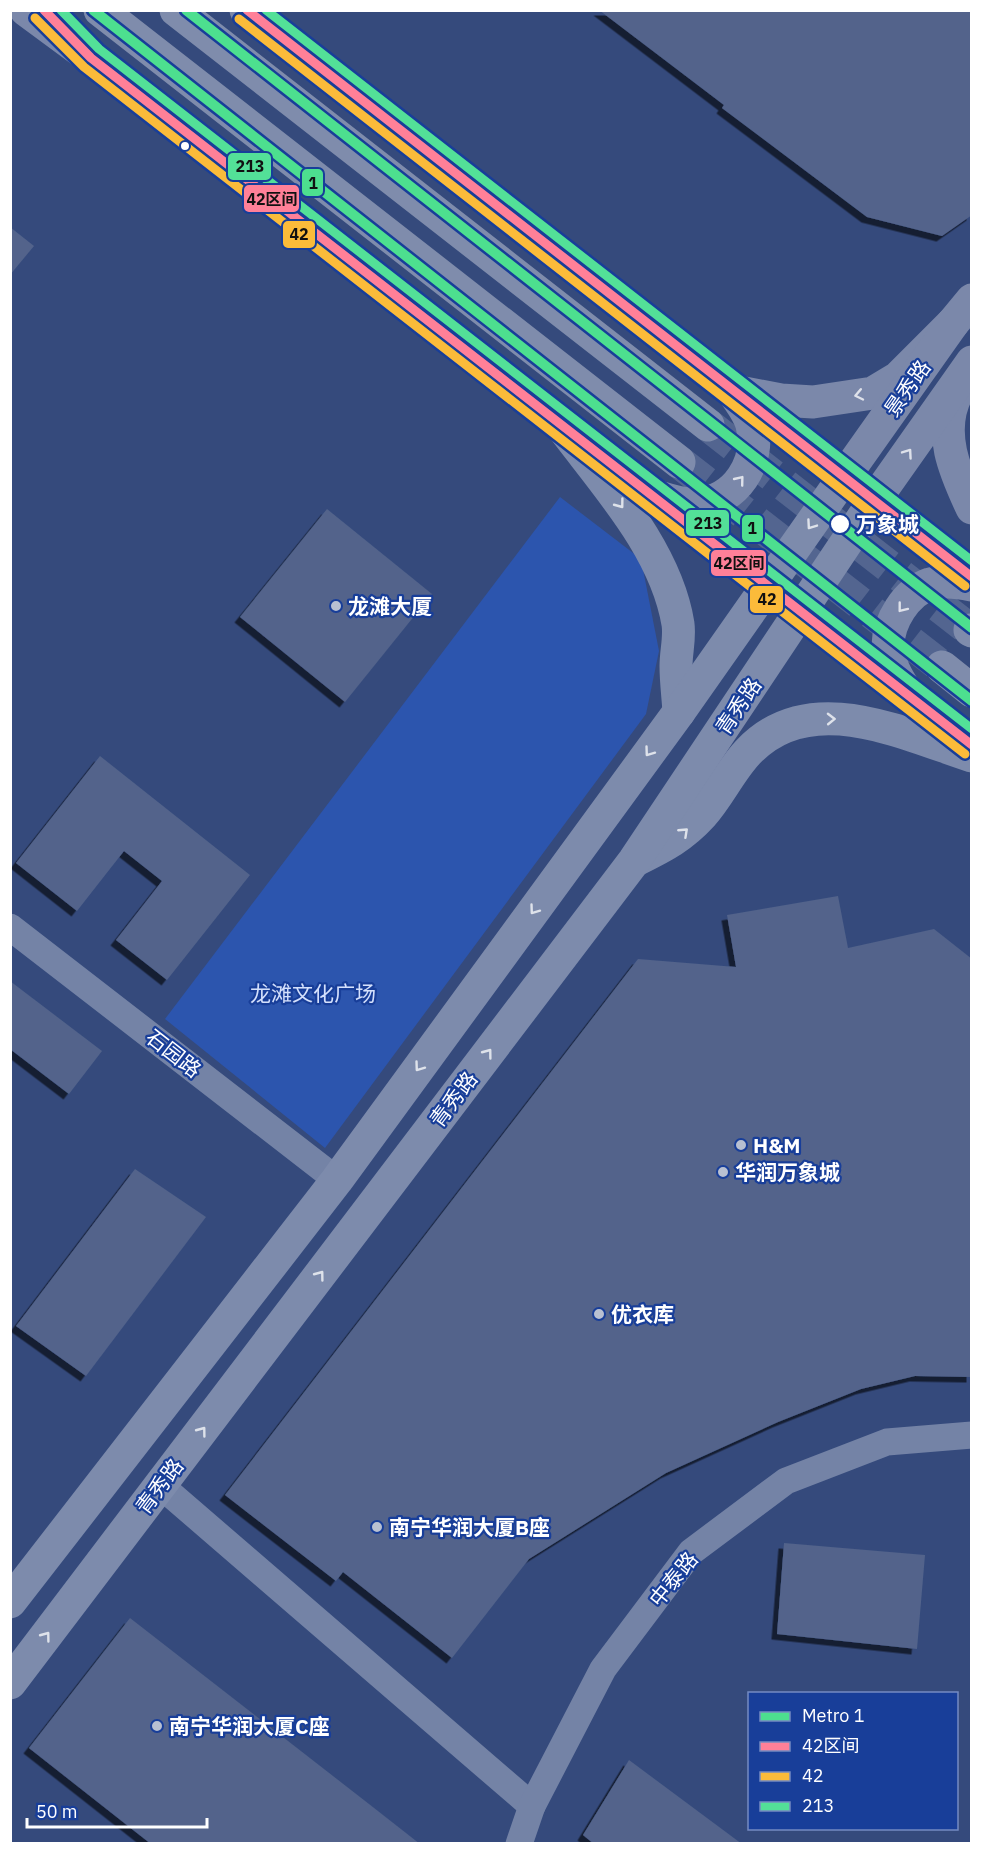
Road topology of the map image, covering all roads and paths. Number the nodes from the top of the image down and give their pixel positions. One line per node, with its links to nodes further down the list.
1 (26, 10): 6 (street)
2 (44, 10): 6 (highway)
3 (100, 10): 13 (highway)
4 (176, 10): 12 (highway)
5 (246, 10): 10 (street)
6 (91, 58): 11 (street)
7 (962, 311): 10 (street, one-way to 10); 14 (street, 景秀路)
8 (972, 362): 16 (street, 景秀路, one-way to 8)
9 (972, 367): 17 (street)
10 (732, 390): 14 (street); 15 (street, one-way to 10)
11 (560, 424): 15 (street); 25 (main road, one-way to 25)
12 (708, 425)
13 (679, 462)
14 (844, 477): 16 (street); 20 (main road, one-way to 20)
15 (649, 494): 20 (street)
16 (874, 501): 18 (street); 21 (main road, 青秀路)
17 (972, 508)
18 (972, 577)
19 (972, 585): 24 (street, one-way to 24)
20 (767, 586): 21 (street); 25 (main road)
21 (800, 612): 24 (street); 28 (main road, 青秀路)
22 (942, 667): 23 (highway)
23 (972, 691)
24 (910, 697): 26 (street)
25 (679, 712): 30 (main road, one-way to 30)
26 (972, 745)
27 (972, 756): 28 (main road, one-way to 27)
28 (634, 861): 32 (main road, 青秀路, one-way to 28)
29 (10, 927): 30 (street, 石园路)
30 (337, 1180): 33 (main road)
31 (972, 1435): 35 (street, 中泰路)
32 (160, 1485): 34 (main road, 青秀路, one-way to 32); 35 (street)
33 (10, 1602)
34 (10, 1683)
35 (532, 1806): 36 (street, 中泰路)
36 (519, 1844)

